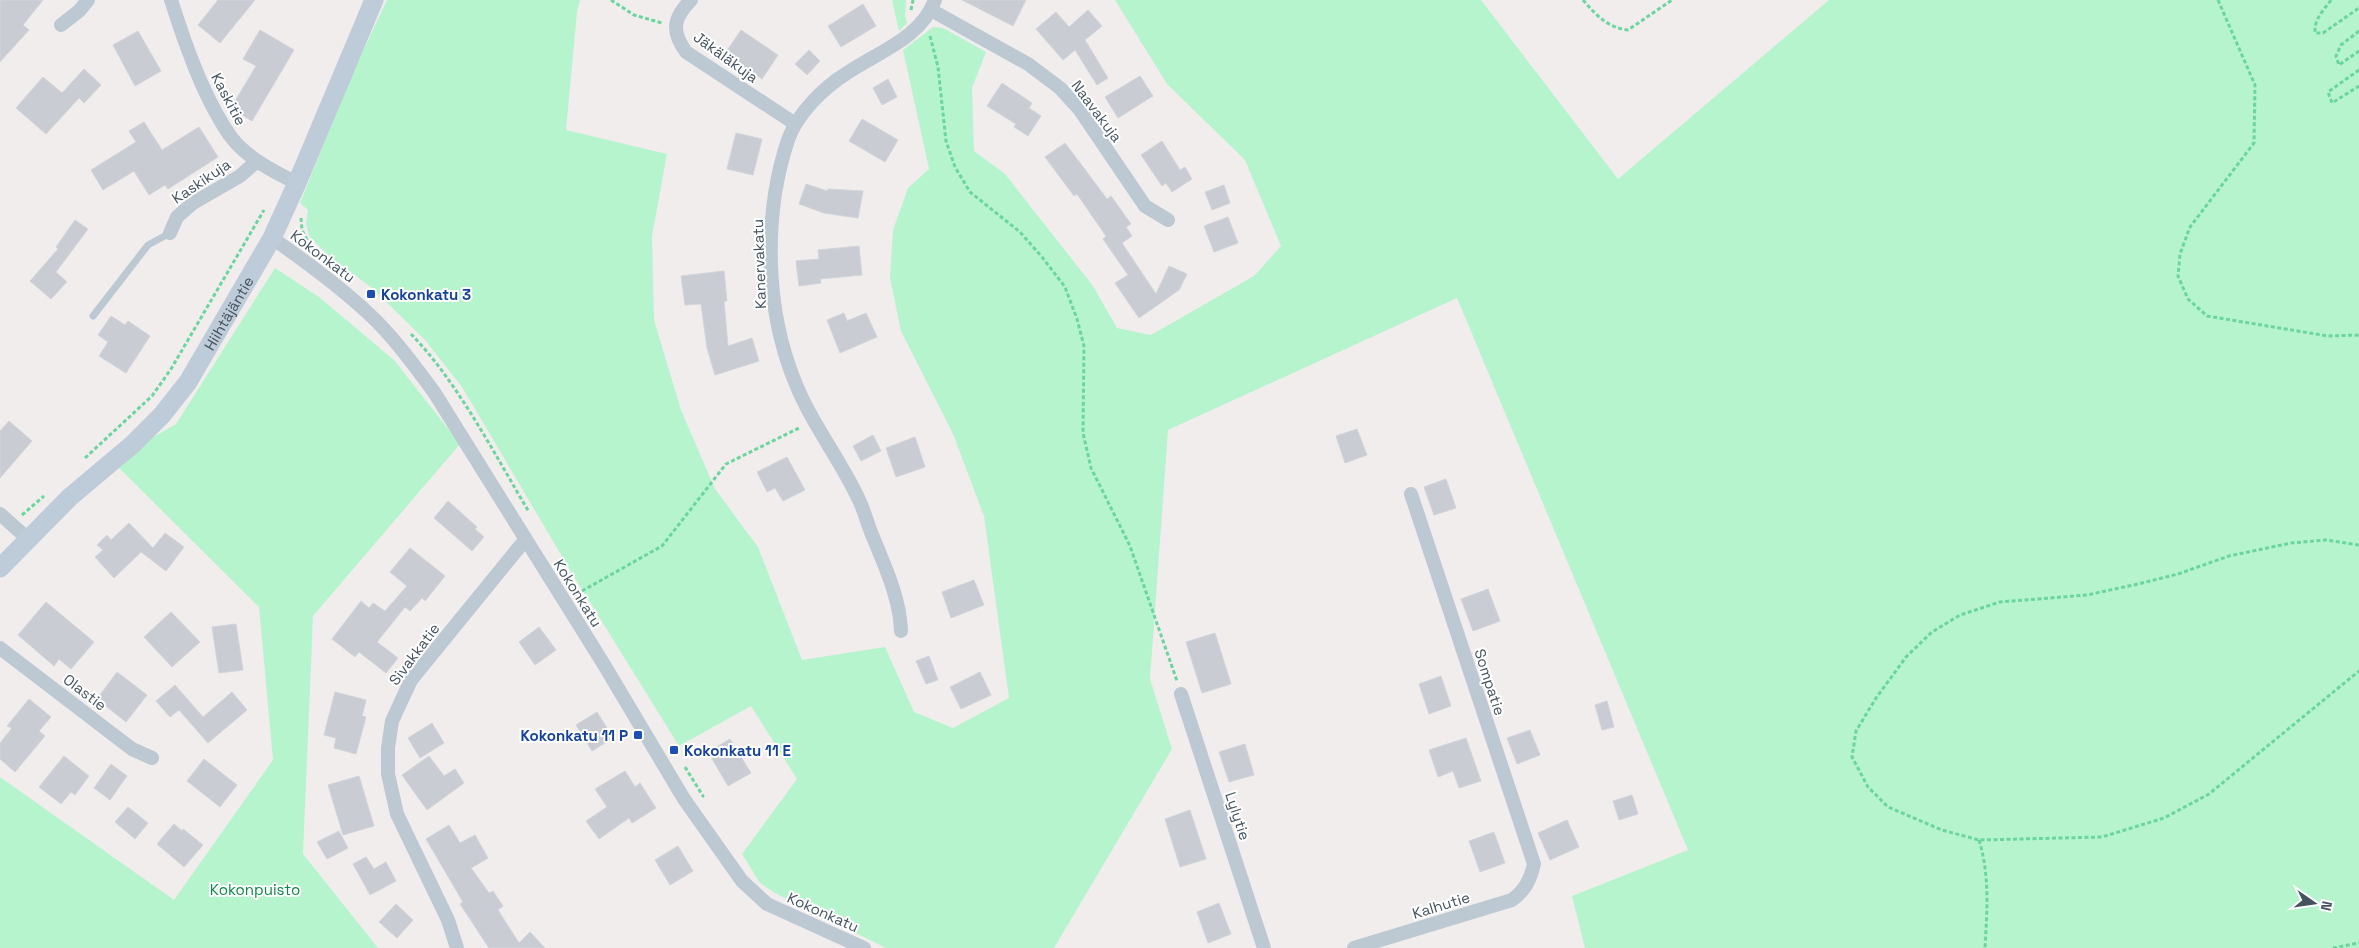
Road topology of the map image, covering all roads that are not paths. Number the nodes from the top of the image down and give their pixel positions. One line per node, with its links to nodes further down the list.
1 (88, 0): 6 (street)
2 (171, 0): 8 (street, Kaskitie)
3 (374, 0): 9 (street, Hiihtäjäntie)
4 (691, 0): 7 (street, Jäkäläkuja)
5 (933, 5): 7 (street, Kanervakatu); 10 (street, Naavakuja)
6 (61, 25)
7 (794, 124): 19 (street, Kanervakatu)
8 (257, 161): 9 (street, Kaskitie); 11 (street, Kaskikuja)
9 (297, 183): 12 (street, Hiihtäjäntie)
10 (1168, 220)
11 (170, 233): 13 (lane)
12 (272, 238): 16 (street, Hiihtäjäntie); 17 (street, Kokonkatu)
13 (93, 316)
14 (1411, 494): 23 (street, Sompatie)
15 (0, 514): 16 (street)
16 (27, 538): 18 (street, Hiihtäjäntie)
17 (526, 540): 24 (street, Sivakkatie); 25 (street, Kokonkatu)
18 (0, 568)
19 (902, 631)
20 (0, 648): 22 (street, Olastie)
21 (1181, 694): 26 (street, Lylytie)
22 (152, 758)
23 (1530, 880): 27 (street, Kalhutie)
24 (456, 948)
25 (864, 948)
26 (1264, 948)
27 (1354, 948)

